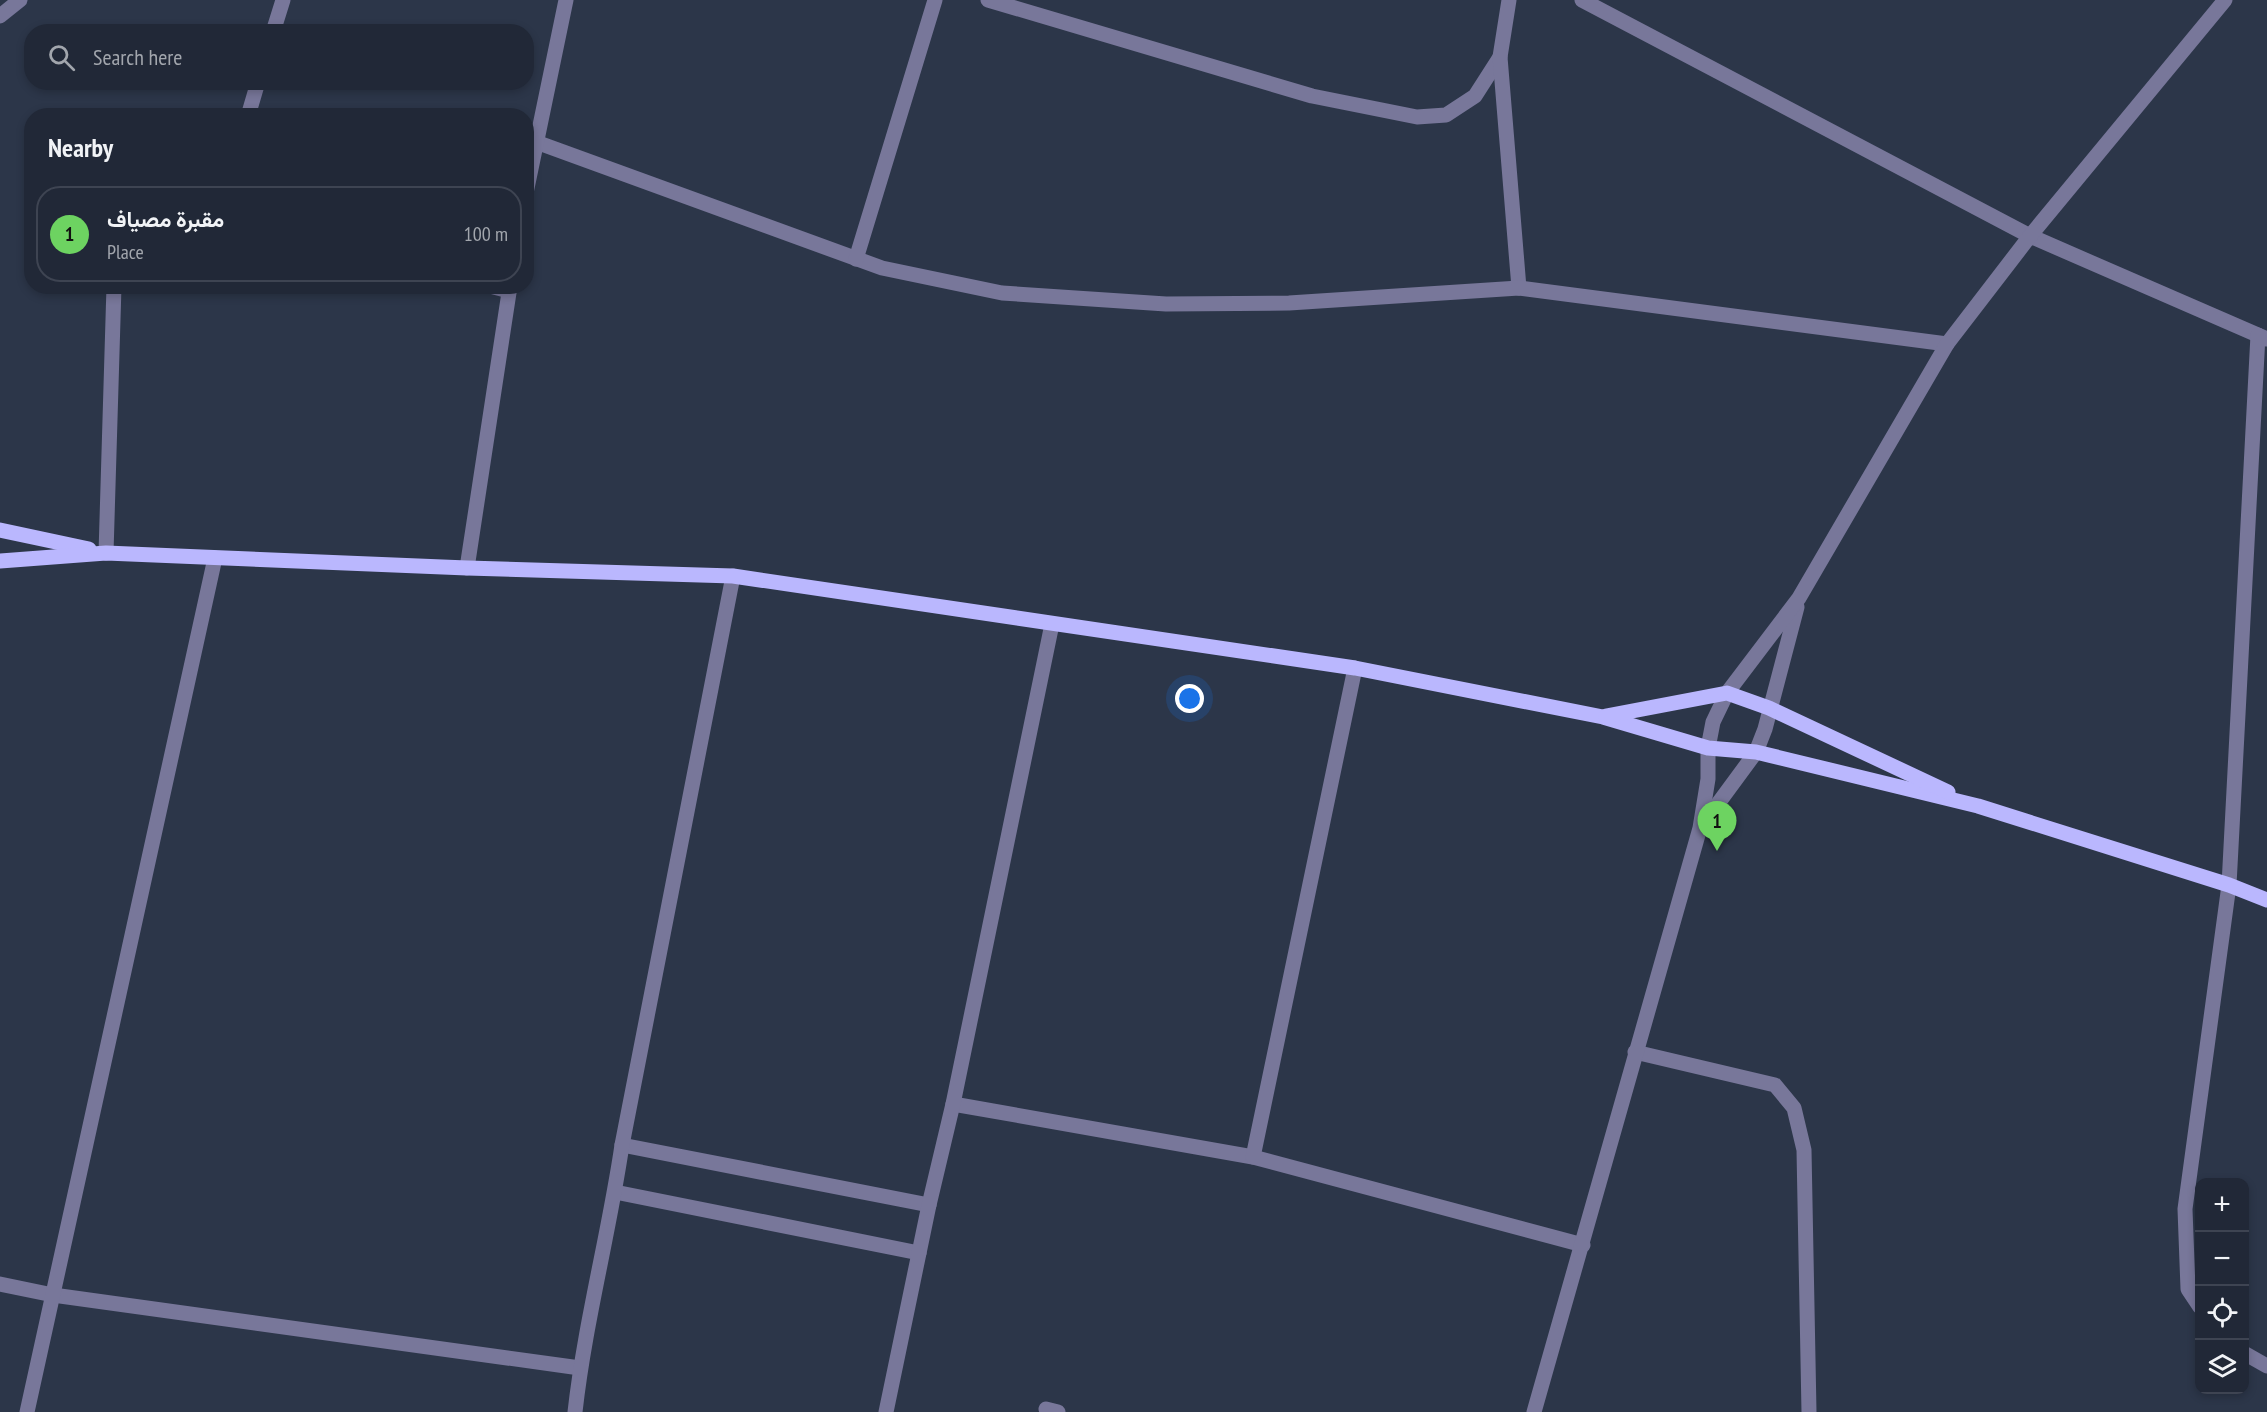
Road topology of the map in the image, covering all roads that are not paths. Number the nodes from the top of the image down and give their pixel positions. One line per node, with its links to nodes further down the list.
1 (20, 0): 9 (street)
2 (283, 0): 10 (street)
3 (566, 0): 14 (street)
4 (935, 0): 17 (street)
5 (988, 0): 11 (street)
6 (1509, 0): 11 (street)
7 (1582, 0): 16 (street)
8 (2224, 0): 16 (street)
9 (0, 16)
10 (276, 24)
11 (1500, 57): 18 (street)
12 (256, 90): 13 (street)
13 (250, 108)
14 (536, 142): 15 (street); 17 (street)
15 (534, 152)
16 (2030, 236): 21 (street); 22 (street)
17 (856, 259): 18 (street)
18 (1519, 288): 22 (street)
19 (114, 294): 24 (street)
20 (508, 294): 27 (street)
21 (2262, 337): 39 (street)
22 (1947, 344): 29 (street)
23 (0, 530): 24 (main road)
24 (106, 553): 25 (main road); 26 (main road)
25 (215, 558): 27 (main road); 50 (street)
26 (0, 561)
27 (467, 568): 28 (main road)
28 (733, 576): 30 (main road); 43 (street)
29 (1799, 598): 32 (street); 33 (street)
30 (1052, 624): 31 (main road); 42 (street)
31 (1355, 668): 34 (main road); 44 (street)
32 (1727, 693): 33 (main road); 34 (main road); 35 (street)
33 (1769, 708): 36 (street); 37 (main road)
34 (1603, 717): 35 (main road)
35 (1708, 748): 36 (main road); 38 (street)
36 (1756, 752): 37 (main road); 38 (street)
37 (1978, 806): 39 (main road)
38 (1700, 828): 41 (street)
39 (2229, 885): 40 (main road); 51 (street)
40 (2267, 900)
41 (1635, 1052): 47 (street); 59 (street)
42 (953, 1104): 44 (street); 46 (street)
43 (622, 1145): 45 (street); 46 (street)
44 (1253, 1157): 47 (street)
45 (615, 1192): 48 (street); 54 (street)
46 (929, 1205): 48 (street)
47 (1583, 1245): 58 (street)
48 (919, 1253): 57 (street)
49 (0, 1284): 50 (street)
50 (53, 1295): 54 (street); 55 (street)
51 (2195, 1300)
52 (2249, 1356): 53 (street)
53 (2267, 1366)
54 (580, 1368): 56 (street)
55 (27, 1412)
56 (575, 1412)
57 (886, 1412)
58 (1534, 1412)
59 (1809, 1412)

